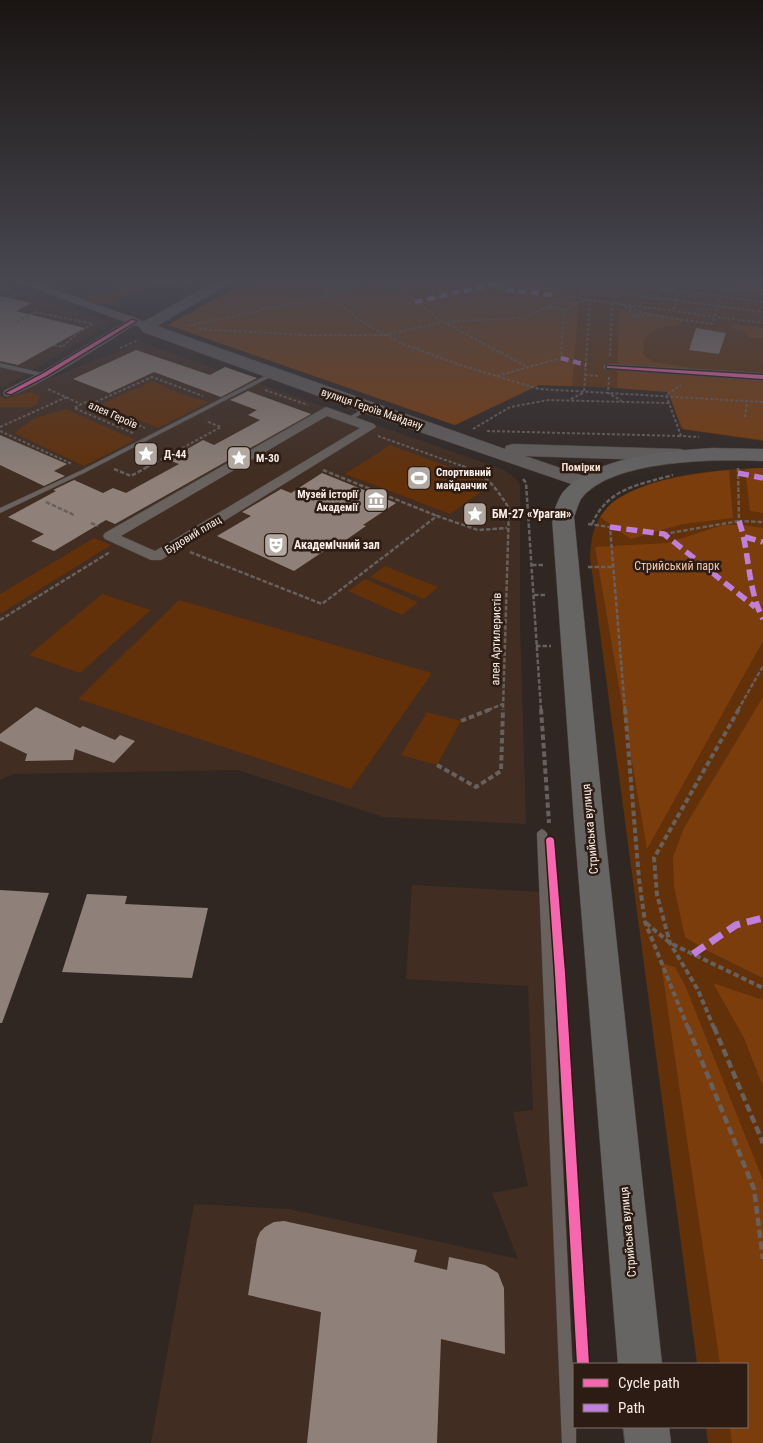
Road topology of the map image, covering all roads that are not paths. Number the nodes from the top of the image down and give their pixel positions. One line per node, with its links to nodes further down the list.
1 (99, 348): 7 (street)
2 (202, 348): 5 (main road, вулиця Героїв Майдану)
3 (0, 365): 7 (lane)
4 (609, 367): 6 (street)
5 (273, 374): 9 (main road, вулиця Героїв Майдану); 15 (lane)
6 (763, 377)
7 (44, 381): 8 (street)
8 (5, 392)
9 (368, 408): 10 (lane); 12 (main road, вулиця Героїв Майдану)
10 (349, 420): 10 (street, Будовий плац)
11 (681, 446): 12 (main road, вулиця Героїв Майдану); 13 (main road, Стрийська вулиця); 14 (main road, Стрийська вулиця)
12 (488, 449): 14 (main road, вулиця Героїв Майдану)
13 (763, 455)
14 (586, 483): 17 (main road, Стрийська вулиця)
15 (0, 511)
16 (546, 829): 19 (lane)
17 (640, 1363)
18 (646, 1428): 20 (main road)
19 (570, 1443)
20 (648, 1443)

